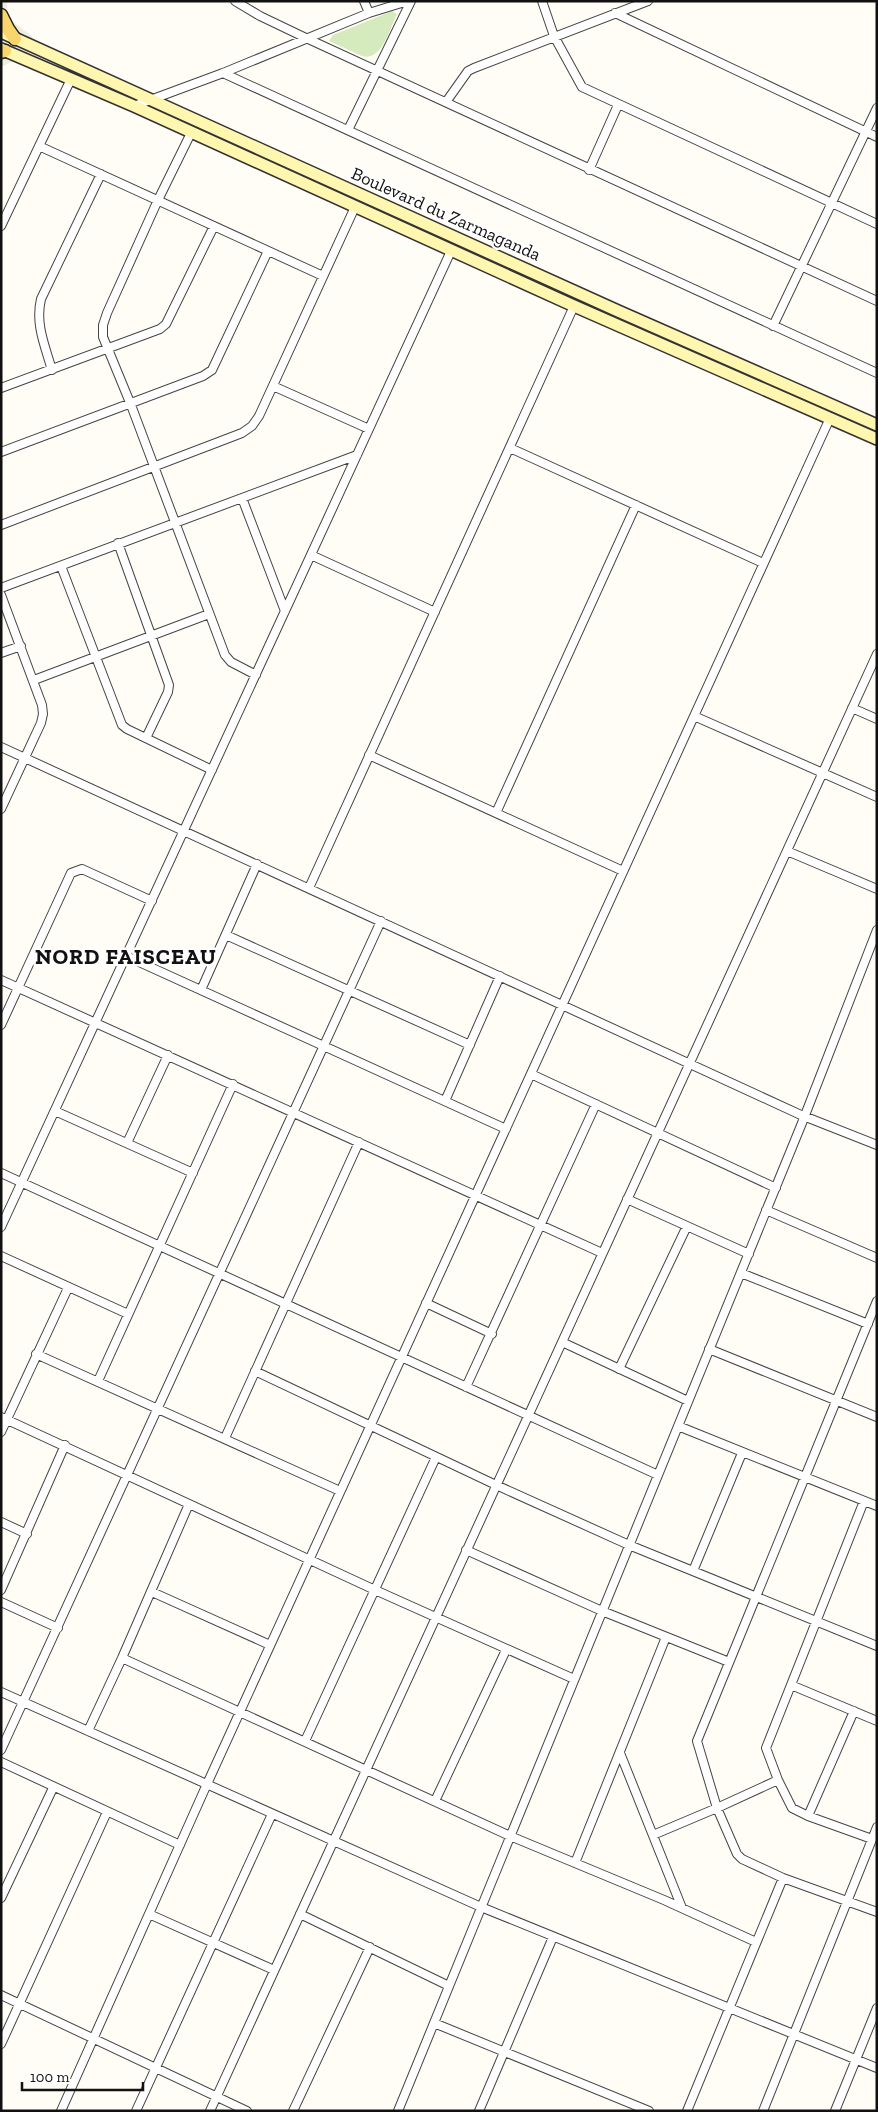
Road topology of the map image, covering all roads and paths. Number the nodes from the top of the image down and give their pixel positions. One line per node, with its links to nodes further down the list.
1 (234, 1): 11 (street)
2 (364, 1): 6 (street)
3 (410, 1): 6 (street); 14 (street)
4 (542, 1): 10 (street)
5 (648, 1): 7 (street)
6 (369, 13): 11 (street)
7 (615, 13): 10 (street); 23 (street)
8 (1, 15): 12 (main road)
9 (1, 32): 12 (main road, Boulevard du Zarmaganda)
10 (554, 36): 18 (street); 19 (street)
11 (306, 38): 14 (street); 15 (street)
12 (16, 39): 17 (main road, Boulevard du Zarmaganda)
13 (2, 51): 16 (main road, Boulevard du Zarmaganda)
14 (377, 70): 18 (street); 22 (street)
15 (223, 73): 17 (street); 22 (street)
16 (71, 79): 20 (main road, Boulevard du Zarmaganda); 26 (street)
17 (149, 100): 20 (street); 49 (main road, Boulevard du Zarmaganda)
18 (446, 102): 27 (street)
19 (618, 105): 27 (street); 30 (street)
20 (134, 106): 24 (main road, Boulevard du Zarmaganda)
21 (877, 108): 23 (street)
22 (348, 130): 41 (street)
23 (866, 132): 25 (street); 30 (street)
24 (191, 133): 29 (street); 31 (main road, Boulevard du Zarmaganda)
25 (877, 137)
26 (38, 146): 28 (street); 33 (street)
27 (589, 170): 37 (street)
28 (101, 174): 29 (street); 43 (street)
29 (158, 200): 34 (street); 42 (street)
30 (830, 203): 32 (street); 37 (street)
31 (356, 207): 35 (main road, Boulevard du Zarmaganda); 38 (street)
32 (877, 224)
33 (1, 226)
34 (214, 226): 36 (street); 42 (street)
35 (451, 250): 40 (main road, Boulevard du Zarmaganda); 50 (street)
36 (268, 251): 38 (street); 47 (street)
37 (802, 265): 39 (street); 41 (street)
38 (323, 276): 45 (street)
39 (877, 301)
40 (574, 306): 48 (main road, Boulevard du Zarmaganda); 52 (street)
41 (773, 326): 44 (street)
42 (108, 349): 43 (street); 47 (street)
43 (52, 370): 46 (street)
44 (877, 373)
45 (273, 386): 50 (street); 55 (street)
46 (1, 388)
47 (131, 405): 53 (street); 55 (street)
48 (830, 418): 51 (main road, Boulevard du Zarmaganda); 62 (street)
49 (877, 426)
50 (369, 429): 54 (street)
51 (877, 439)
52 (510, 448): 57 (street); 67 (street)
53 (1, 452)
54 (357, 455): 56 (street); 61 (street)
55 (154, 467): 58 (street); 59 (street)
56 (242, 498): 58 (street); 66 (street)
57 (636, 505): 62 (street); 87 (street)
58 (175, 524): 60 (street); 68 (street)
59 (1, 525)
60 (118, 543): 63 (street); 69 (street)
61 (311, 555): 66 (street); 67 (street)
62 (764, 563): 77 (street)
63 (61, 566): 64 (street); 73 (street)
64 (1, 588)
65 (1, 596): 70 (street)
66 (285, 611): 74 (street)
67 (435, 612): 81 (street)
68 (209, 614): 69 (street); 74 (street)
69 (152, 636): 73 (street); 79 (street)
70 (21, 646): 71 (street); 75 (street)
71 (1, 654)
72 (877, 654): 76 (street)
73 (96, 657): 75 (street); 79 (street)
74 (256, 675): 83 (street)
75 (34, 680): 82 (street)
76 (852, 708): 78 (street); 84 (street)
77 (694, 716): 84 (street); 91 (street)
78 (877, 719)
79 (146, 738): 83 (street)
80 (1, 747): 82 (street)
81 (369, 755): 87 (street); 92 (street)
82 (25, 758): 86 (street); 88 (street)
83 (212, 770): 88 (street)
84 (822, 773): 85 (street); 89 (street)
85 (877, 797)
86 (1, 809)
87 (496, 812): 91 (street)
88 (184, 831): 90 (street); 94 (street)
89 (787, 851): 93 (street); 110 (street)
90 (257, 864): 92 (street); 97 (street)
91 (623, 871): 104 (street)
92 (309, 888): 95 (street)
93 (877, 889)
94 (152, 901): 98 (street); 101 (street)
95 (381, 921): 99 (street); 103 (street)
96 (877, 930): 117 (street)
97 (226, 935): 102 (street); 103 (street)
98 (126, 956): 102 (street); 105 (street)
99 (500, 976): 104 (street); 108 (street)
100 (1, 980): 101 (street)
101 (18, 988): 105 (street); 106 (street)
102 (201, 990): 107 (street)
103 (349, 991): 107 (street); 108 (street)
104 (562, 1005): 110 (street); 111 (street)
105 (96, 1022): 109 (street); 115 (street)
106 (1, 1025)
107 (324, 1046): 113 (street); 116 (street)
108 (470, 1046): 113 (street)
109 (168, 1055): 112 (street); 121 (street)
110 (690, 1063): 117 (street); 119 (street)
111 (531, 1074): 114 (street); 118 (street)
112 (233, 1084): 116 (street); 124 (street)
113 (445, 1101): 118 (street)
114 (596, 1104): 119 (street); 130 (street)
115 (55, 1111): 121 (street); 125 (street)
116 (294, 1112): 120 (street); 139 (street)
117 (805, 1116): 122 (street); 126 (street)
118 (506, 1128): 127 (street)
119 (657, 1133): 126 (street); 128 (street)
120 (359, 1142): 127 (street); 143 (street)
121 (127, 1144): 124 (street)
122 (877, 1146)
123 (1, 1173): 125 (street)
124 (192, 1173): 133 (street)
125 (22, 1182): 132 (street); 133 (street)
126 (776, 1188): 129 (street)
127 (475, 1196): 130 (street); 142 (street)
128 (627, 1199): 131 (street); 134 (street)
129 (766, 1210): 135 (street); 137 (street)
130 (541, 1225): 134 (street); 146 (street)
131 (687, 1226): 135 (street); 151 (street)
132 (1, 1227)
133 (159, 1246): 139 (street); 144 (street)
134 (602, 1254): 147 (street)
135 (749, 1254): 138 (street)
136 (1, 1256): 140 (street)
137 (877, 1258)
138 (741, 1273): 145 (street); 148 (street)
139 (220, 1274): 143 (street); 157 (street)
140 (68, 1288): 144 (street); 149 (street)
141 (877, 1301): 145 (street)
142 (426, 1303): 146 (street); 150 (street)
143 (286, 1304): 150 (street); 152 (street)
144 (128, 1314): 153 (street)
145 (868, 1324): 156 (street)
146 (492, 1334): 154 (street)
147 (562, 1342): 151 (street); 158 (street)
148 (710, 1349): 155 (street); 156 (street)
149 (36, 1354): 153 (street); 160 (street)
150 (402, 1357): 154 (street); 161 (street)
151 (619, 1369): 155 (street)
152 (255, 1371): 161 (street); 164 (street)
153 (98, 1382): 157 (street)
154 (466, 1387): 158 (street)
155 (688, 1401): 162 (street)
156 (837, 1401): 159 (street); 170 (street)
157 (158, 1409): 164 (street); 168 (street)
158 (528, 1416): 169 (street); 171 (street)
159 (877, 1417)
160 (4, 1418): 163 (street); 165 (street)
161 (370, 1425): 167 (street); 172 (street)
162 (678, 1426): 166 (street); 169 (street)
163 (1, 1432)
164 (225, 1438): 172 (street)
165 (65, 1446): 168 (street); 177 (street)
166 (742, 1453): 170 (street); 181 (street)
167 (436, 1456): 171 (street); 183 (street)
168 (128, 1474): 174 (street); 190 (street)
169 (658, 1475): 178 (street)
170 (805, 1478): 173 (street); 185 (street)
171 (496, 1485): 178 (street); 179 (street)
172 (340, 1491): 180 (street)
173 (864, 1501): 175 (street); 189 (street)
174 (189, 1504): 180 (street); 184 (street)
175 (877, 1506)
176 (1, 1522): 177 (street)
177 (27, 1534): 182 (street)
178 (629, 1545): 181 (street); 187 (street)
179 (466, 1550): 187 (street); 188 (street)
180 (309, 1560): 183 (street); 192 (street)
181 (694, 1571): 185 (street)
182 (1, 1590)
183 (375, 1590): 188 (street); 205 (street)
184 (152, 1592): 192 (street); 195 (street)
185 (756, 1596): 189 (street); 196 (street)
186 (1, 1602): 190 (street)
187 (602, 1611): 191 (street); 197 (street)
188 (436, 1617): 194 (street); 209 (street)
189 (816, 1621): 193 (street); 198 (street)
190 (58, 1628): 200 (street)
191 (666, 1637): 196 (street); 207 (street)
192 (270, 1644): 202 (street)
193 (877, 1646)
194 (506, 1650): 197 (street); 213 (street)
195 (122, 1658): 202 (street); 204 (street)
196 (729, 1662): 214 (street)
197 (574, 1679): 220 (street)
198 (791, 1685): 201 (street); 210 (street)
199 (1, 1692): 200 (street)
200 (25, 1702): 204 (street); 206 (street)
201 (854, 1711): 203 (street); 217 (street)
202 (240, 1712): 205 (street); 211 (street)
203 (877, 1721)
204 (88, 1731): 211 (street)
205 (305, 1741): 209 (street)
206 (1, 1750)
207 (620, 1753): 219 (street); 224 (street)
208 (1, 1762): 212 (street)
209 (366, 1770): 213 (street); 222 (street)
210 (778, 1780): 214 (street); 217 (street)
211 (207, 1784): 216 (street); 223 (street)
212 (53, 1788): 215 (street); 226 (street)
213 (435, 1801): 220 (street)
214 (717, 1808): 219 (street); 225 (street)
215 (107, 1812): 223 (street); 240 (street)
216 (272, 1814): 222 (street); 235 (street)
217 (808, 1816): 221 (street)
218 (877, 1827): 221 (street)
219 (653, 1835): 229 (street)
220 (510, 1836): 224 (street); 228 (street)
221 (872, 1839): 227 (street)
222 (333, 1841): 228 (street); 232 (street)
223 (180, 1845): 231 (street)
224 (575, 1863): 229 (street)
225 (782, 1878): 227 (street); 234 (street)
226 (1, 1898)
227 (847, 1901): 230 (street); 244 (street)
228 (481, 1908): 233 (street); 238 (street)
229 (682, 1908): 234 (street)
230 (877, 1912)
231 (149, 1914): 235 (street); 245 (street)
232 (300, 1914): 236 (street); 237 (street)
233 (553, 1937): 241 (street); 247 (street)
234 (756, 1942): 241 (street)
235 (213, 1943): 237 (street); 249 (street)
236 (370, 1947): 238 (street); 256 (street)
237 (274, 1970): 251 (street)
238 (449, 1986): 243 (street)
239 (1, 1995): 240 (street)
240 (19, 2003): 245 (street); 246 (street)
241 (729, 2008): 244 (street); 260 (street)
242 (877, 2008): 248 (street)
243 (434, 2023): 247 (street); 257 (street)
244 (793, 2034): 248 (street); 261 (street)
245 (94, 2038): 249 (street); 252 (street)
246 (1, 2044)
247 (504, 2052): 258 (street); 259 (street)
248 (856, 2060): 250 (street); 262 (street)
249 (156, 2067): 251 (street); 253 (street)
250 (877, 2068)
251 (216, 2096): 254 (street); 255 (street)
252 (61, 2111)
253 (136, 2111)
254 (210, 2111)
255 (246, 2111)
256 (293, 2111)
257 (398, 2111)
258 (479, 2111)
259 (649, 2111)
260 (686, 2111)
261 (762, 2111)
262 (834, 2111)

